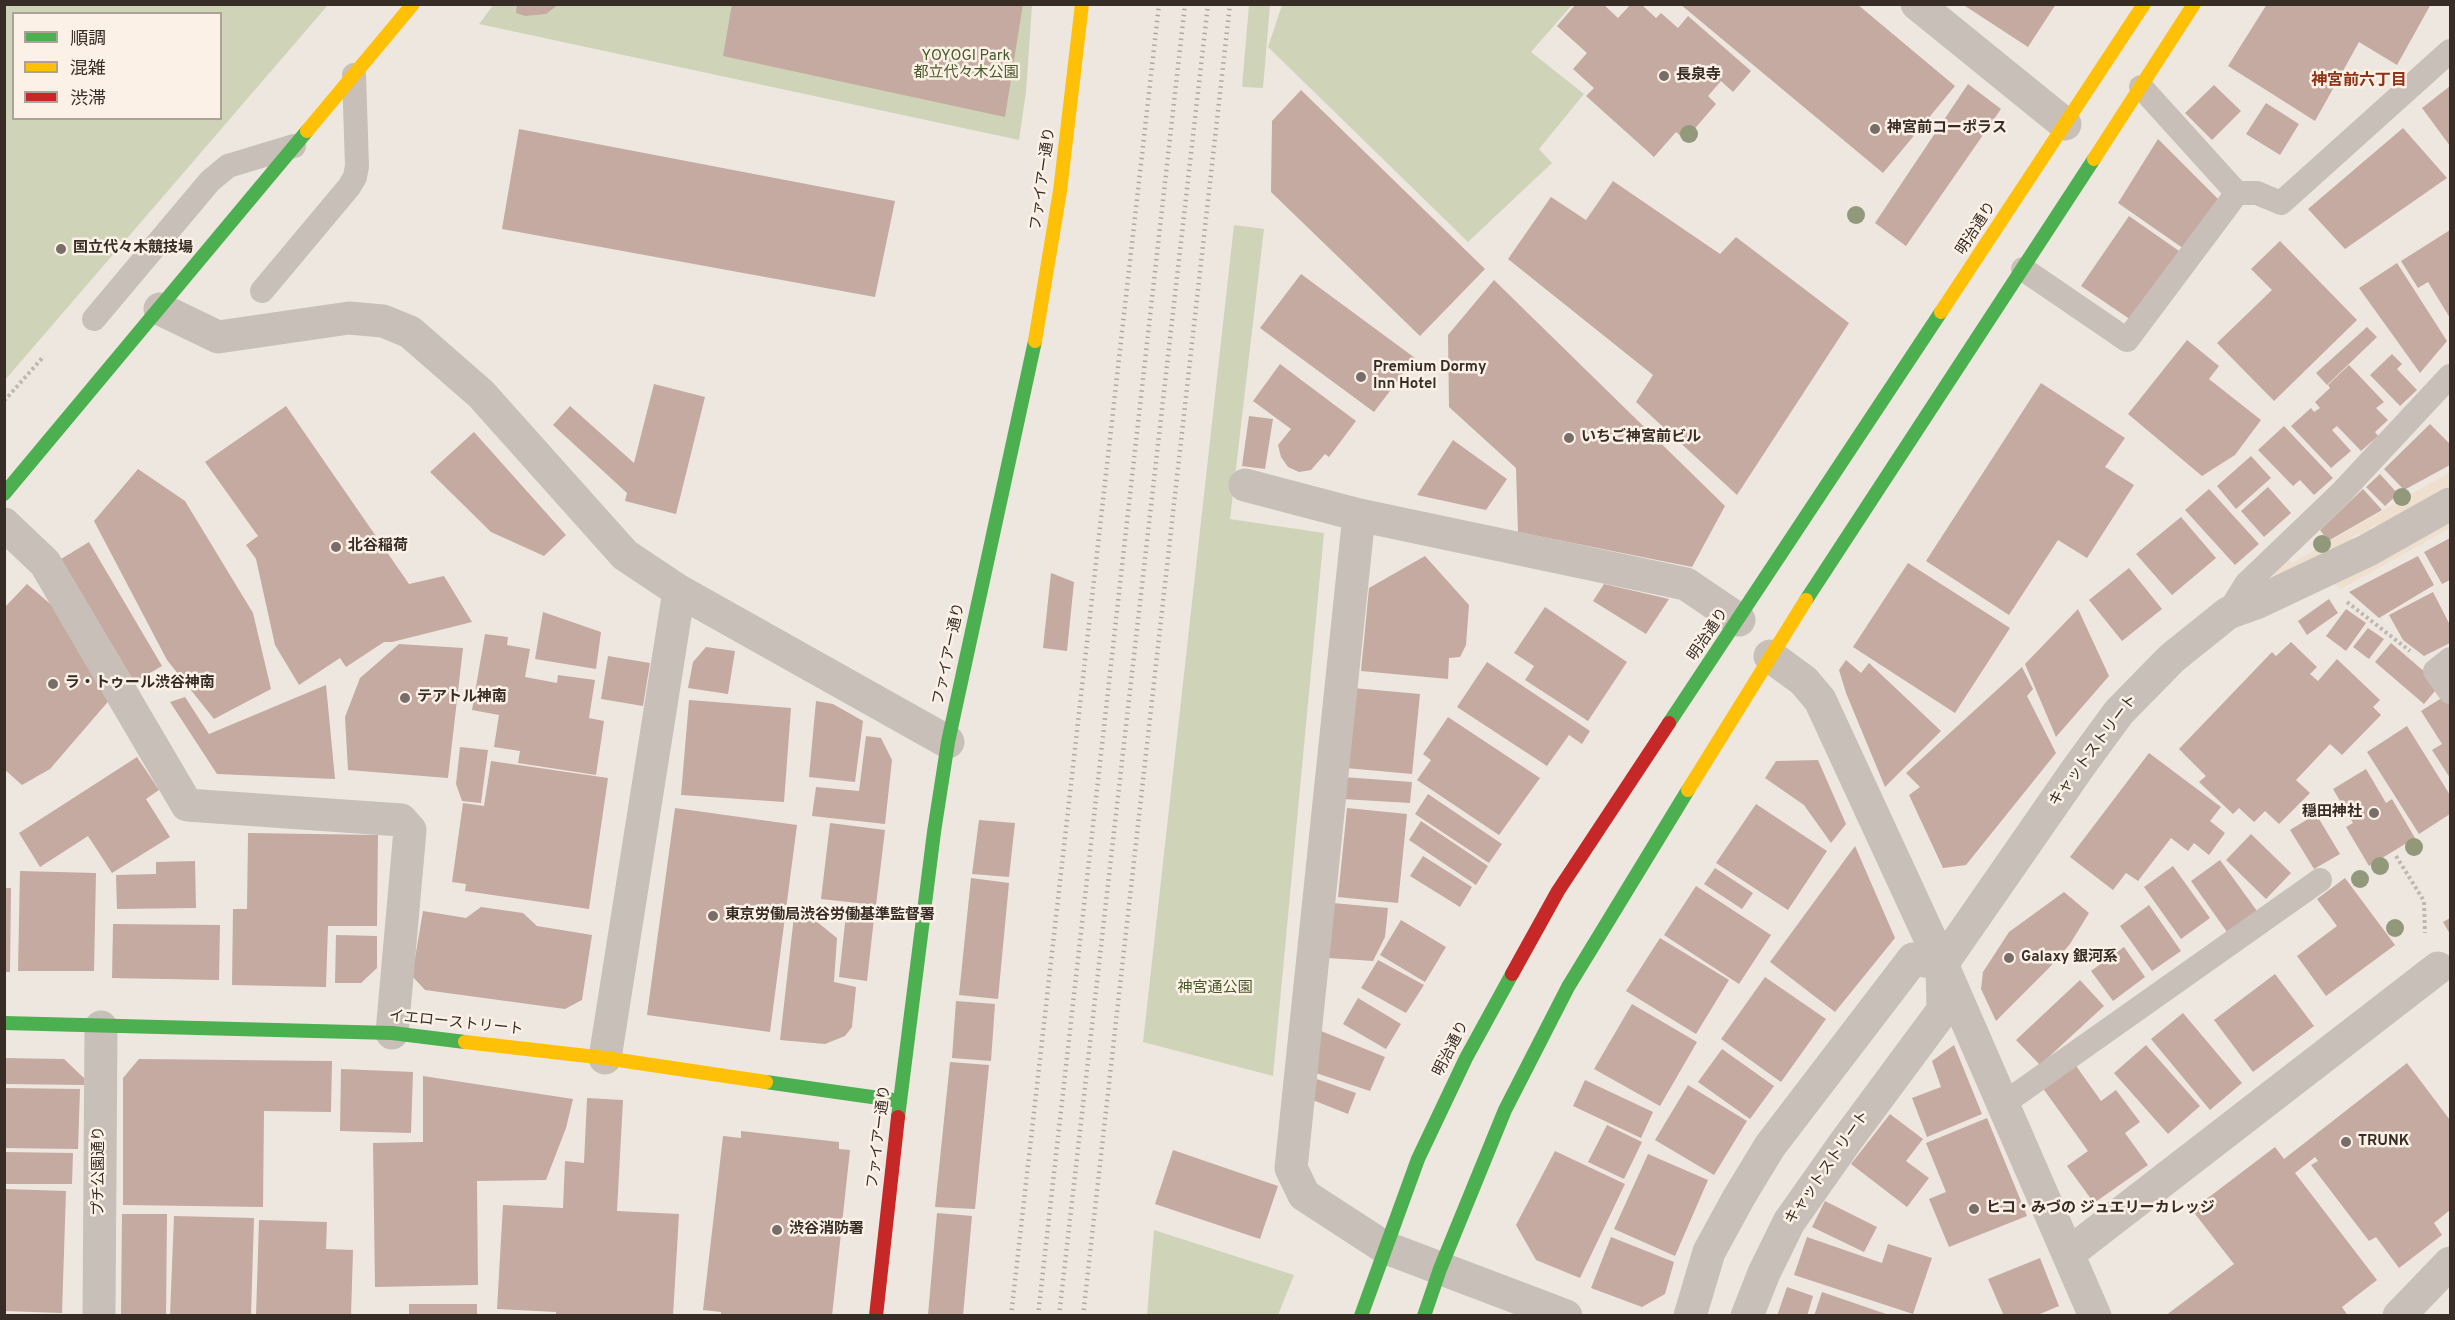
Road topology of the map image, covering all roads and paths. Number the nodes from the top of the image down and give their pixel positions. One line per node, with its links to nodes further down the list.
1 (413, 4): 7 (main road)
2 (1082, 4): 31 (main road, ファイアー通り)
3 (1917, 4): 9 (street)
4 (2144, 4): 9 (main road, 明治通り)
5 (2194, 4): 8 (main road)
6 (2451, 51): 11 (lane)
7 (354, 75): 10 (main road); 13 (lane)
8 (2141, 87): 11 (lane); 12 (main road)
9 (2065, 124): 27 (main road, 明治通り)
10 (294, 146): 14 (main road); 15 (lane)
11 (2237, 193): 12 (lane)
12 (2023, 269): 28 (main road)
13 (262, 291)
14 (160, 309): 20 (main road); 25 (street)
15 (94, 319)
16 (44, 356): 18 (path)
17 (2451, 376): 26 (lane)
18 (4, 401)
19 (1245, 485): 22 (street)
20 (4, 494)
21 (2451, 504): 24 (street, キャットストリート)
22 (1359, 515): 27 (street); 42 (street)
23 (4, 524): 38 (street)
24 (2314, 574): 26 (street, キャットストリート); 29 (path)
25 (679, 591): 31 (street); 39 (street)
26 (2228, 612): 35 (street, キャットストリート)
27 (1739, 620): 42 (main road, 明治通り)
28 (1770, 656): 35 (street); 45 (main road)
29 (2443, 665): 30 (lane)
30 (2451, 692)
31 (948, 742): 40 (main road, ファイアー通り)
32 (2396, 856): 34 (path)
33 (2320, 880): 41 (lane)
34 (2431, 956): 43 (street)
35 (1942, 964): 41 (street); 51 (street); 52 (street, キャットストリート)
36 (4, 1023): 37 (main road, イエローストリート)
37 (101, 1027): 38 (main road, イエローストリート); 46 (street, プチ公園通り)
38 (392, 1033): 39 (main road, イエローストリート)
39 (605, 1058): 40 (main road, イエローストリート)
40 (900, 1101): 47 (main road, ファイアー通り)
41 (2003, 1104): 43 (street)
42 (1384, 1247): 45 (street); 48 (main road, 明治通り)
43 (2068, 1254): 53 (street)
44 (2451, 1263): 54 (street)
45 (1440, 1269): 49 (main road); 50 (street)
46 (99, 1316)
47 (876, 1316)
48 (1361, 1316)
49 (1424, 1316)
50 (1566, 1316)
51 (1690, 1316)
52 (1747, 1316)
53 (2095, 1316)
54 (2399, 1316)

